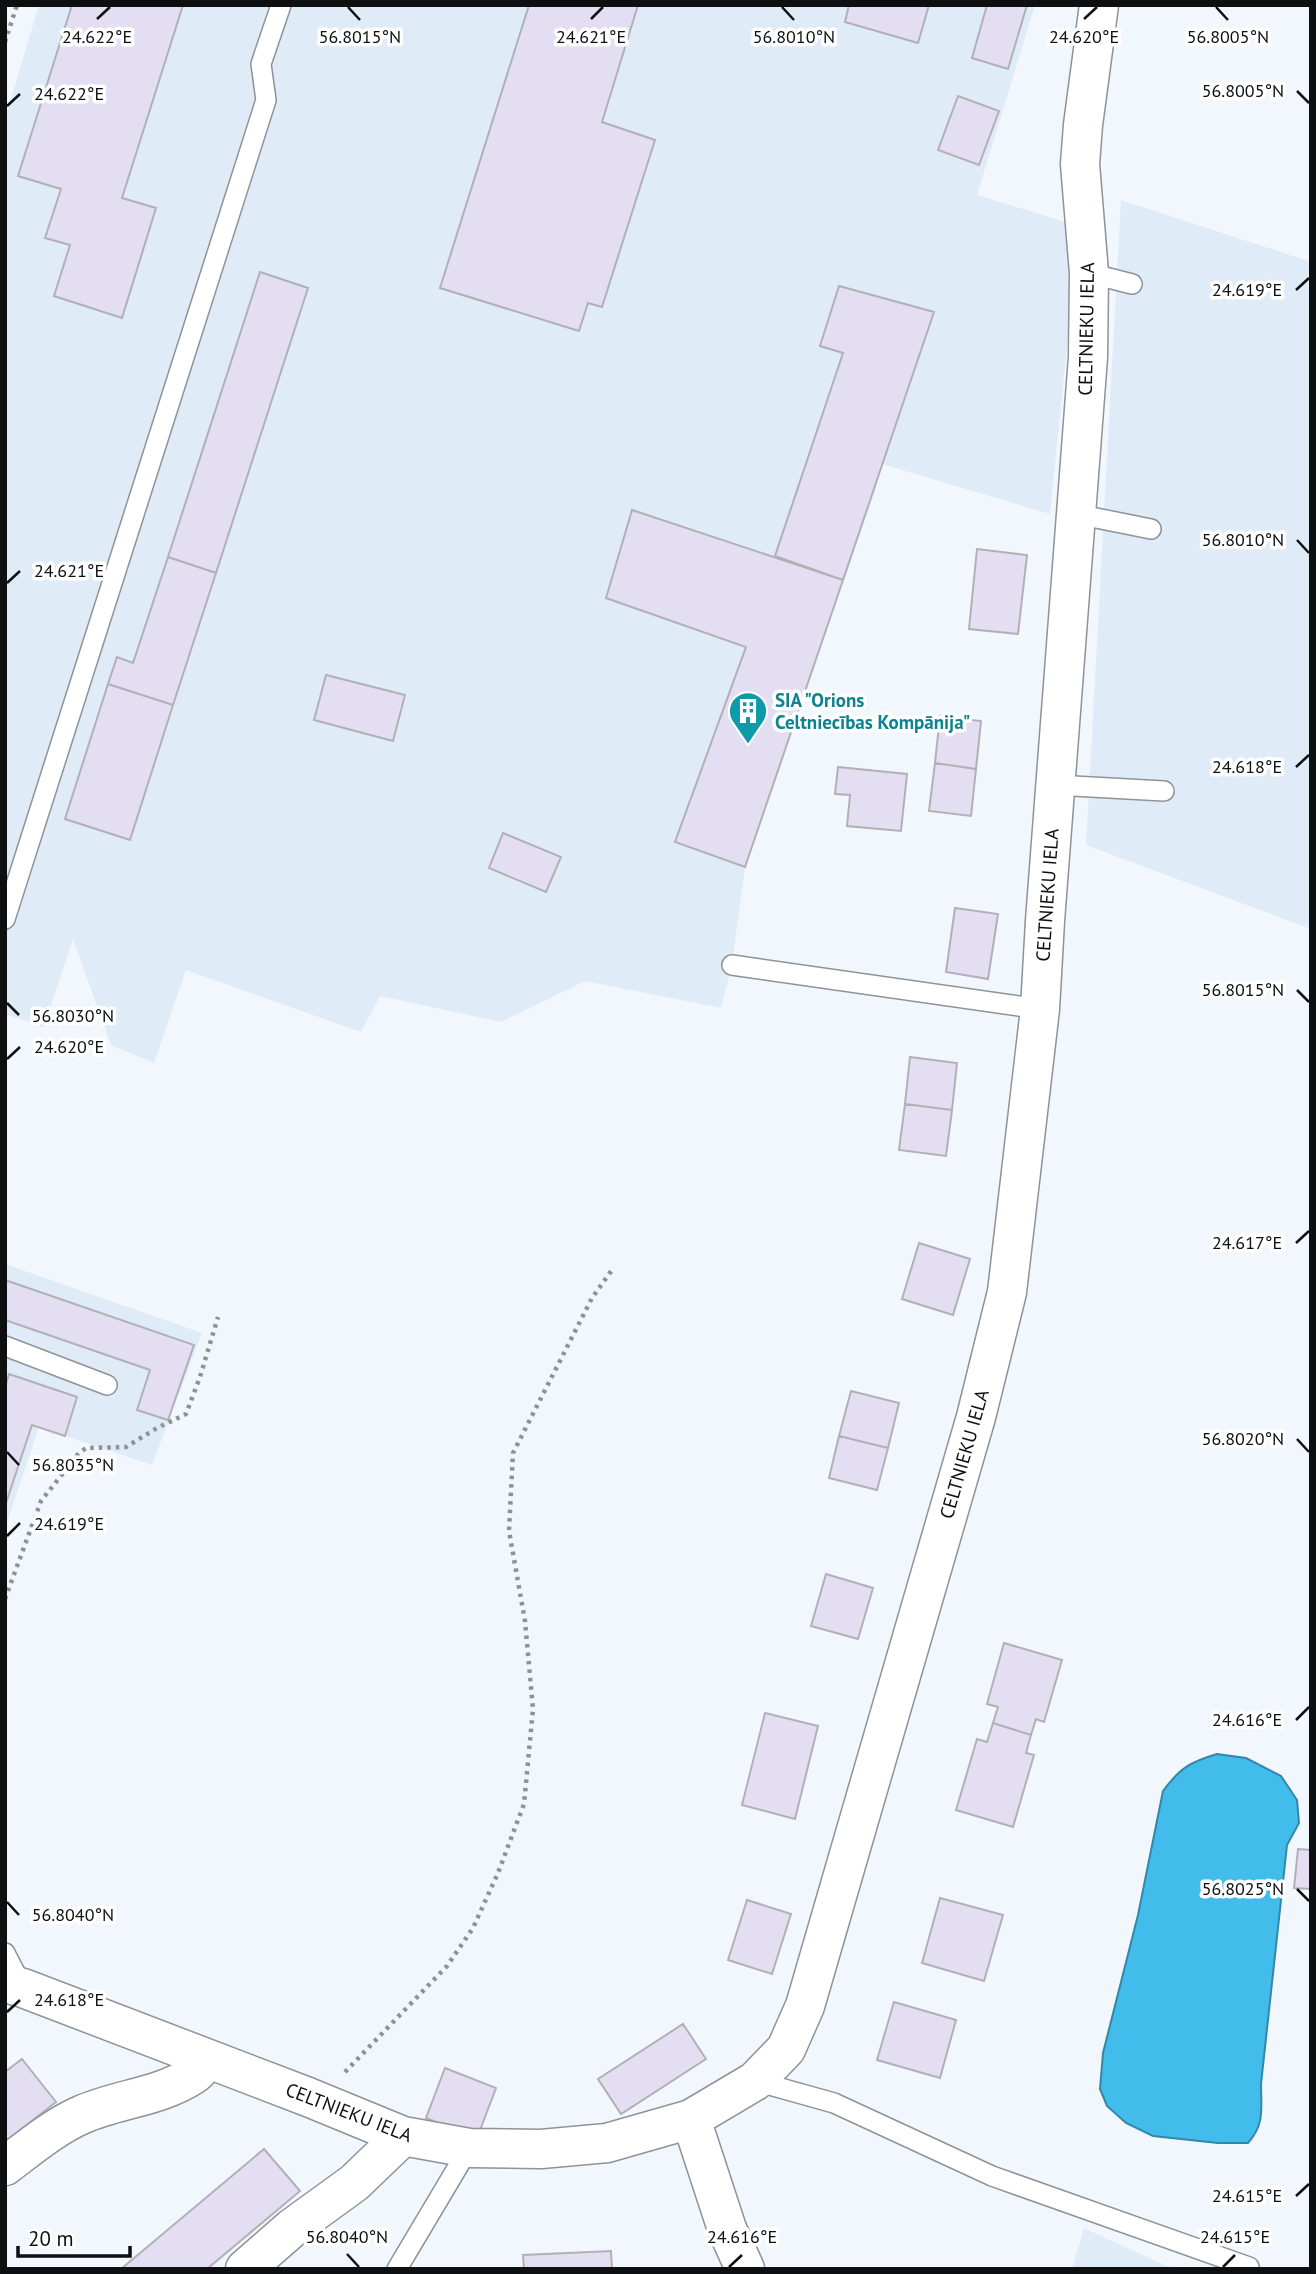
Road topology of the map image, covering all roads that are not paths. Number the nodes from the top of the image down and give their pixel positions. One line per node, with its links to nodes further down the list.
1 (281, 5): 9 (lane)
2 (1099, 5): 3 (street, CELTNIEKU IELA)
3 (1089, 273): 4 (lane); 5 (street, CELTNIEKU IELA)
4 (1132, 284)
5 (1076, 514): 6 (lane); 7 (street, CELTNIEKU IELA)
6 (1151, 529)
7 (1055, 785): 8 (lane); 11 (street, CELTNIEKU IELA)
8 (1164, 791)
9 (5, 919)
10 (732, 964): 11 (lane)
11 (1040, 1009): 17 (street, CELTNIEKU IELA)
12 (5, 1346): 13 (lane)
13 (107, 1385)
14 (5, 1953): 15 (lane)
15 (14, 1986): 16 (street, CELTNIEKU IELA)
16 (208, 2059): 19 (street, CELTNIEKU IELA); 21 (street)
17 (755, 2081): 18 (street, CELTNIEKU IELA); 22 (lane)
18 (691, 2119): 20 (street, CELTNIEKU IELA); 25 (street)
19 (403, 2136): 20 (street, CELTNIEKU IELA); 23 (street)
20 (469, 2148): 24 (lane)
21 (5, 2166)
22 (1249, 2267)
23 (245, 2269)
24 (397, 2269)
25 (746, 2269)

